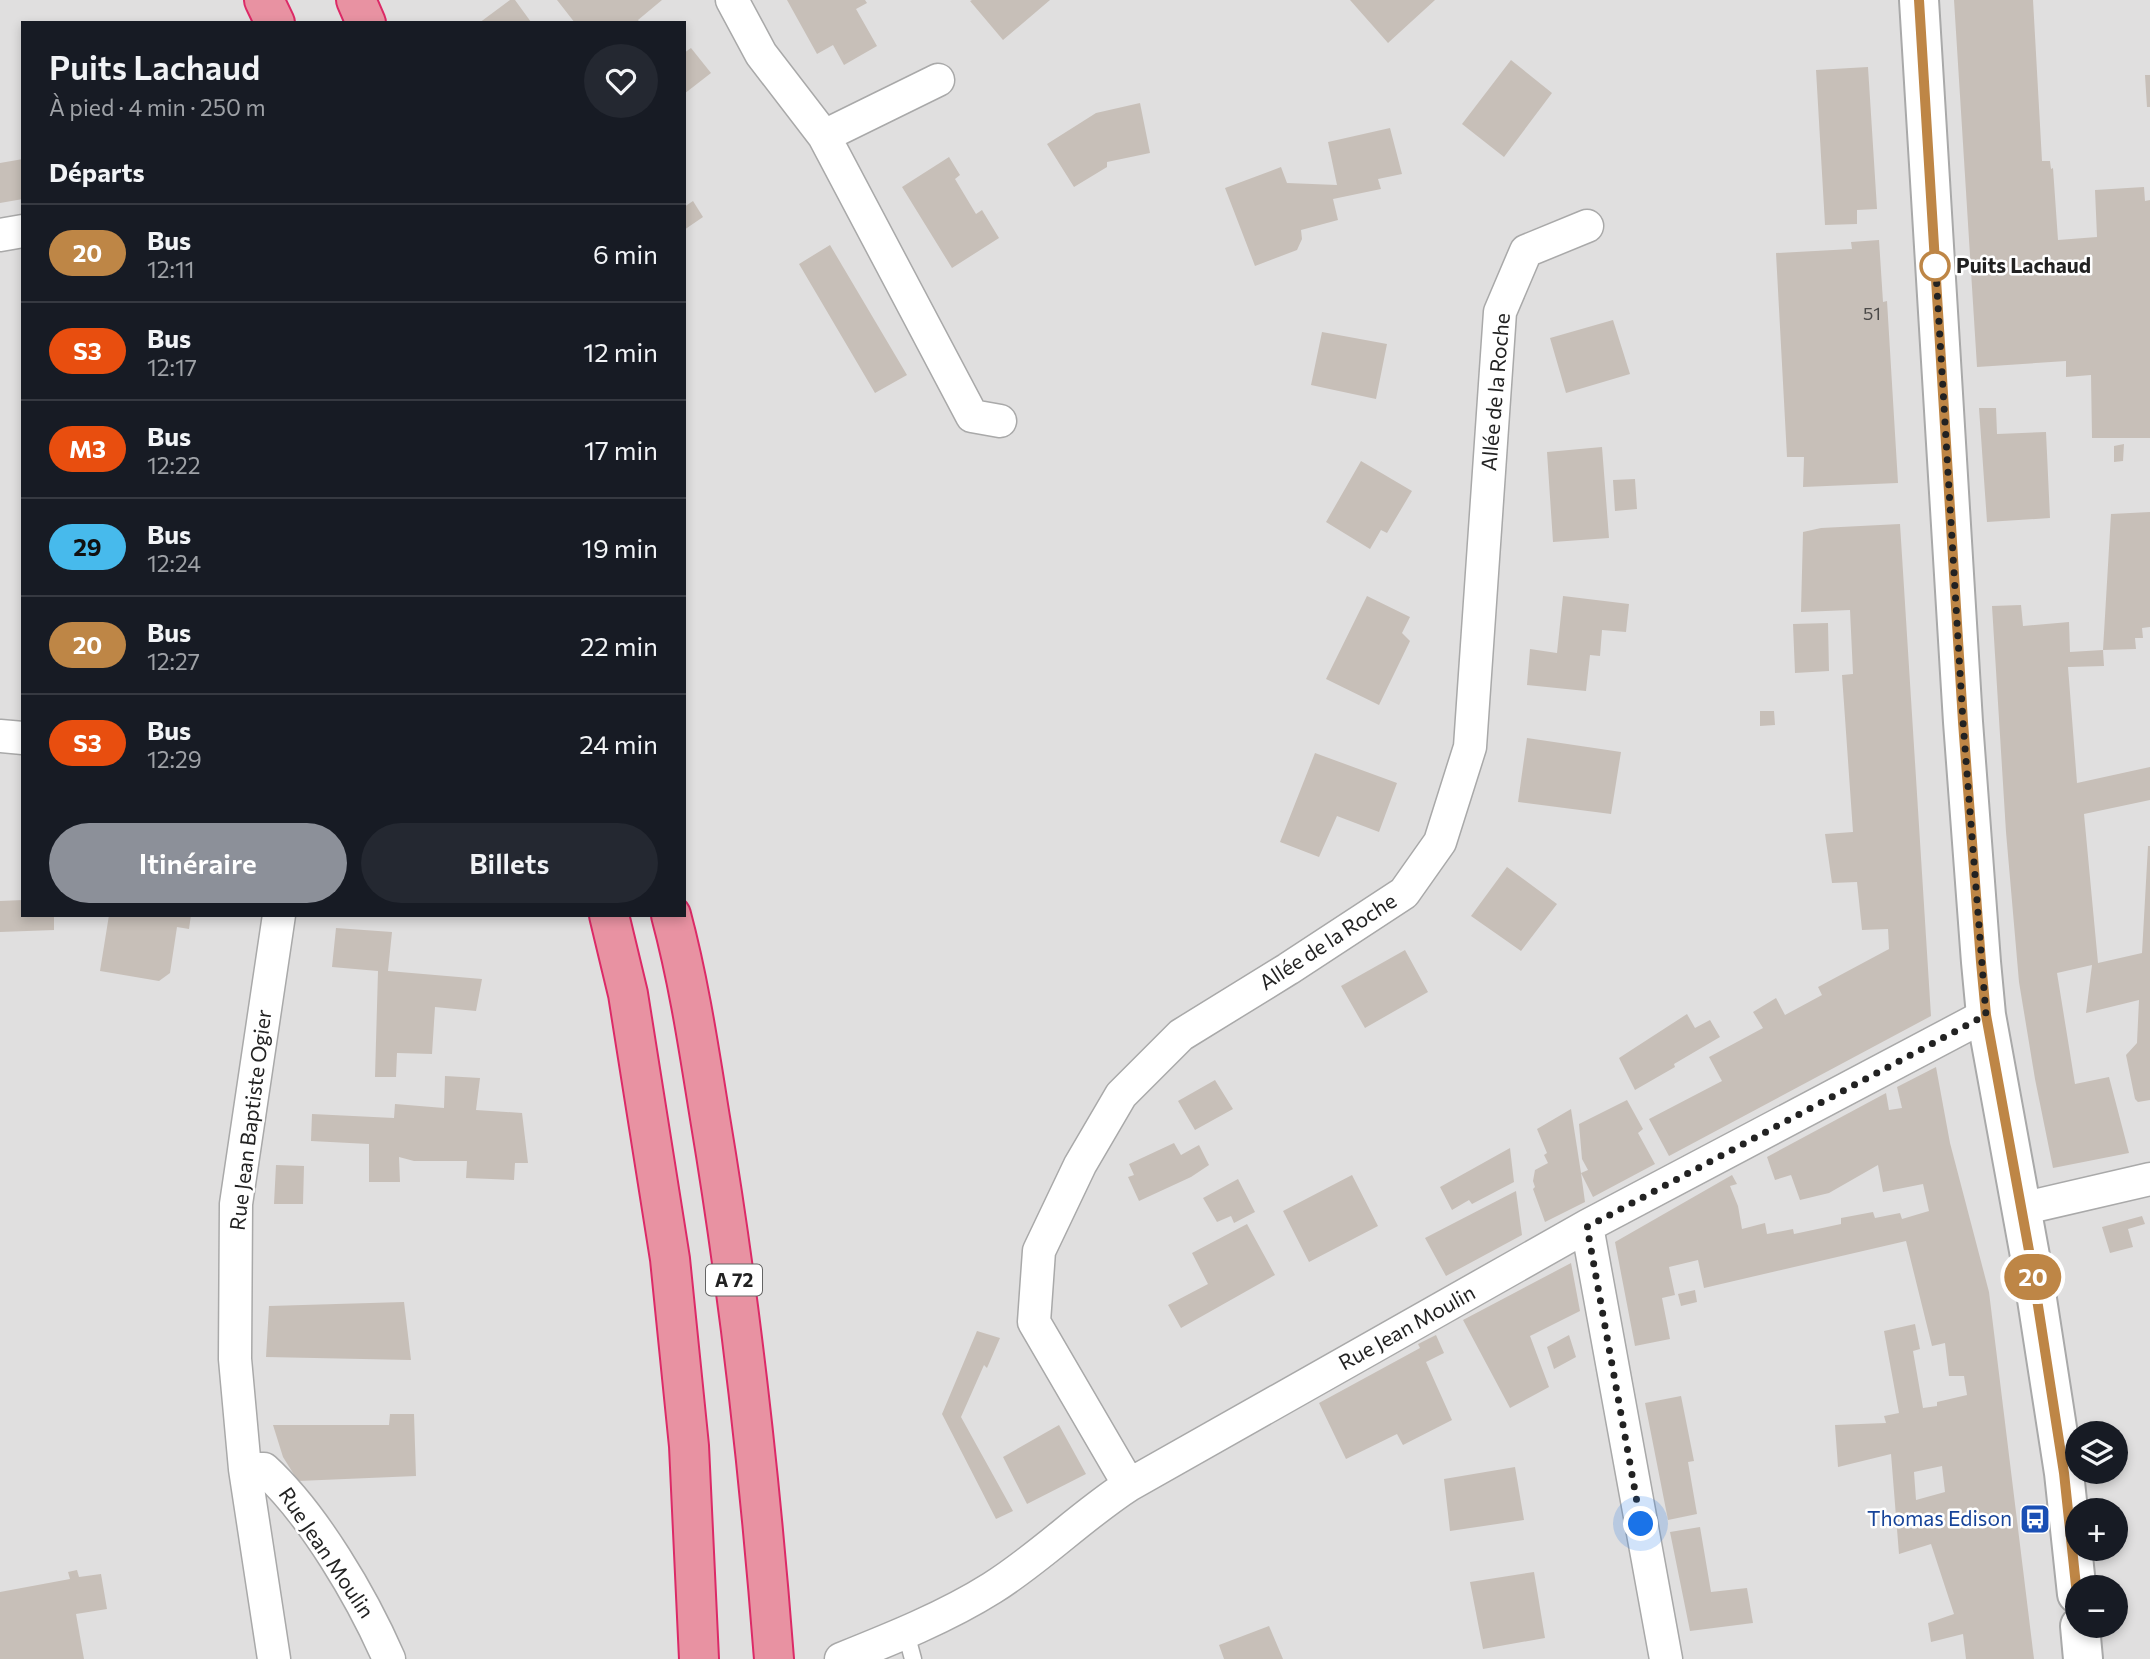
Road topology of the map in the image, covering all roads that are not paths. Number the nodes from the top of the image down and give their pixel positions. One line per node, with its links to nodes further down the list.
1 (264, 0): 5 (highway)
2 (356, 0): 6 (highway)
3 (732, 0): 8 (street)
4 (1919, 0): 18 (street)
5 (274, 21)
6 (365, 21)
7 (938, 80): 8 (street)
8 (824, 136): 12 (street)
9 (1587, 226): 23 (street, Allée de la Roche)
10 (21, 231): 11 (street)
11 (0, 236)
12 (1000, 421)
13 (0, 736): 14 (street)
14 (21, 738)
15 (279, 917): 22 (street, Rue Jean Baptiste Ogier)
16 (609, 917): 29 (highway)
17 (672, 917): 30 (highway, A 72)
18 (1986, 1015): 20 (street); 21 (street, Rue Jean Moulin)
19 (2150, 1179): 20 (street)
20 (2021, 1209): 24 (street)
21 (1587, 1227): 23 (street, Rue Jean Moulin); 32 (street)
22 (245, 1469): 27 (street, Rue Jean Baptiste Ogier); 28 (street, Rue Jean Moulin)
23 (1129, 1485): 26 (street, Rue Jean Moulin)
24 (2075, 1575)
25 (2081, 1638): 33 (street)
26 (909, 1646): 31 (street, Rue Jean Moulin)
27 (274, 1659)
28 (388, 1659)
29 (699, 1659)
30 (774, 1659)
31 (841, 1659)
32 (1665, 1659)
33 (2083, 1659)

